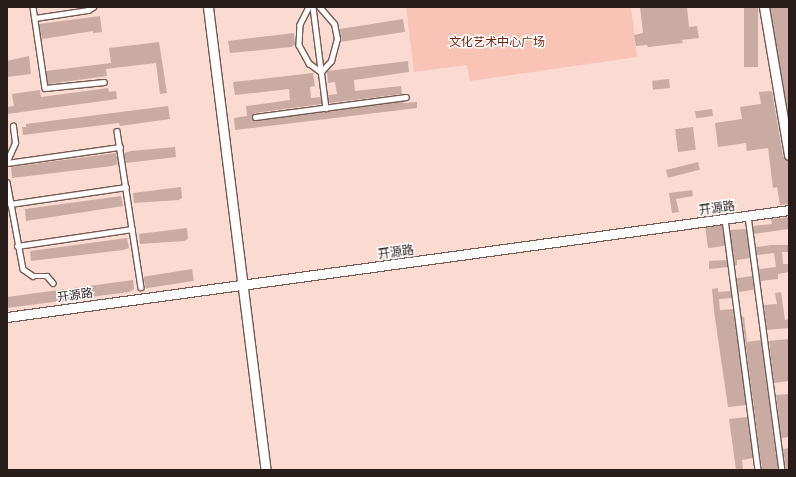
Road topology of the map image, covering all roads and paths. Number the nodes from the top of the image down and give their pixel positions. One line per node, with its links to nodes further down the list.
1 (33, 7): 8 (lane)
2 (93, 7): 8 (lane)
3 (208, 7): 30 (street)
4 (309, 7): 9 (lane)
5 (313, 7): 9 (lane)
6 (320, 7): 9 (lane)
7 (764, 7): 17 (street)
8 (35, 18): 10 (lane)
9 (321, 72): 12 (lane)
10 (104, 82)
11 (406, 97): 12 (lane)
12 (326, 108): 13 (lane)
13 (255, 117)
14 (13, 126): 18 (lane)
15 (117, 131): 16 (lane)
16 (120, 147): 18 (lane); 20 (lane)
17 (789, 155)
18 (7, 162)
19 (7, 182): 21 (lane)
20 (126, 187): 23 (lane); 27 (lane)
21 (8, 190): 22 (lane)
22 (8, 197): 23 (lane)
23 (10, 204): 28 (lane)
24 (789, 210): 25 (street, 开源路)
25 (748, 216): 26 (street, 开源路); 35 (lane)
26 (725, 219): 30 (street, 开源路); 34 (lane)
27 (132, 229): 28 (lane); 31 (lane)
28 (17, 246): 29 (lane)
29 (53, 283)
30 (244, 284): 32 (street, 开源路); 33 (street)
31 (141, 287)
32 (7, 317)
33 (266, 470)
34 (758, 470)
35 (782, 470)

